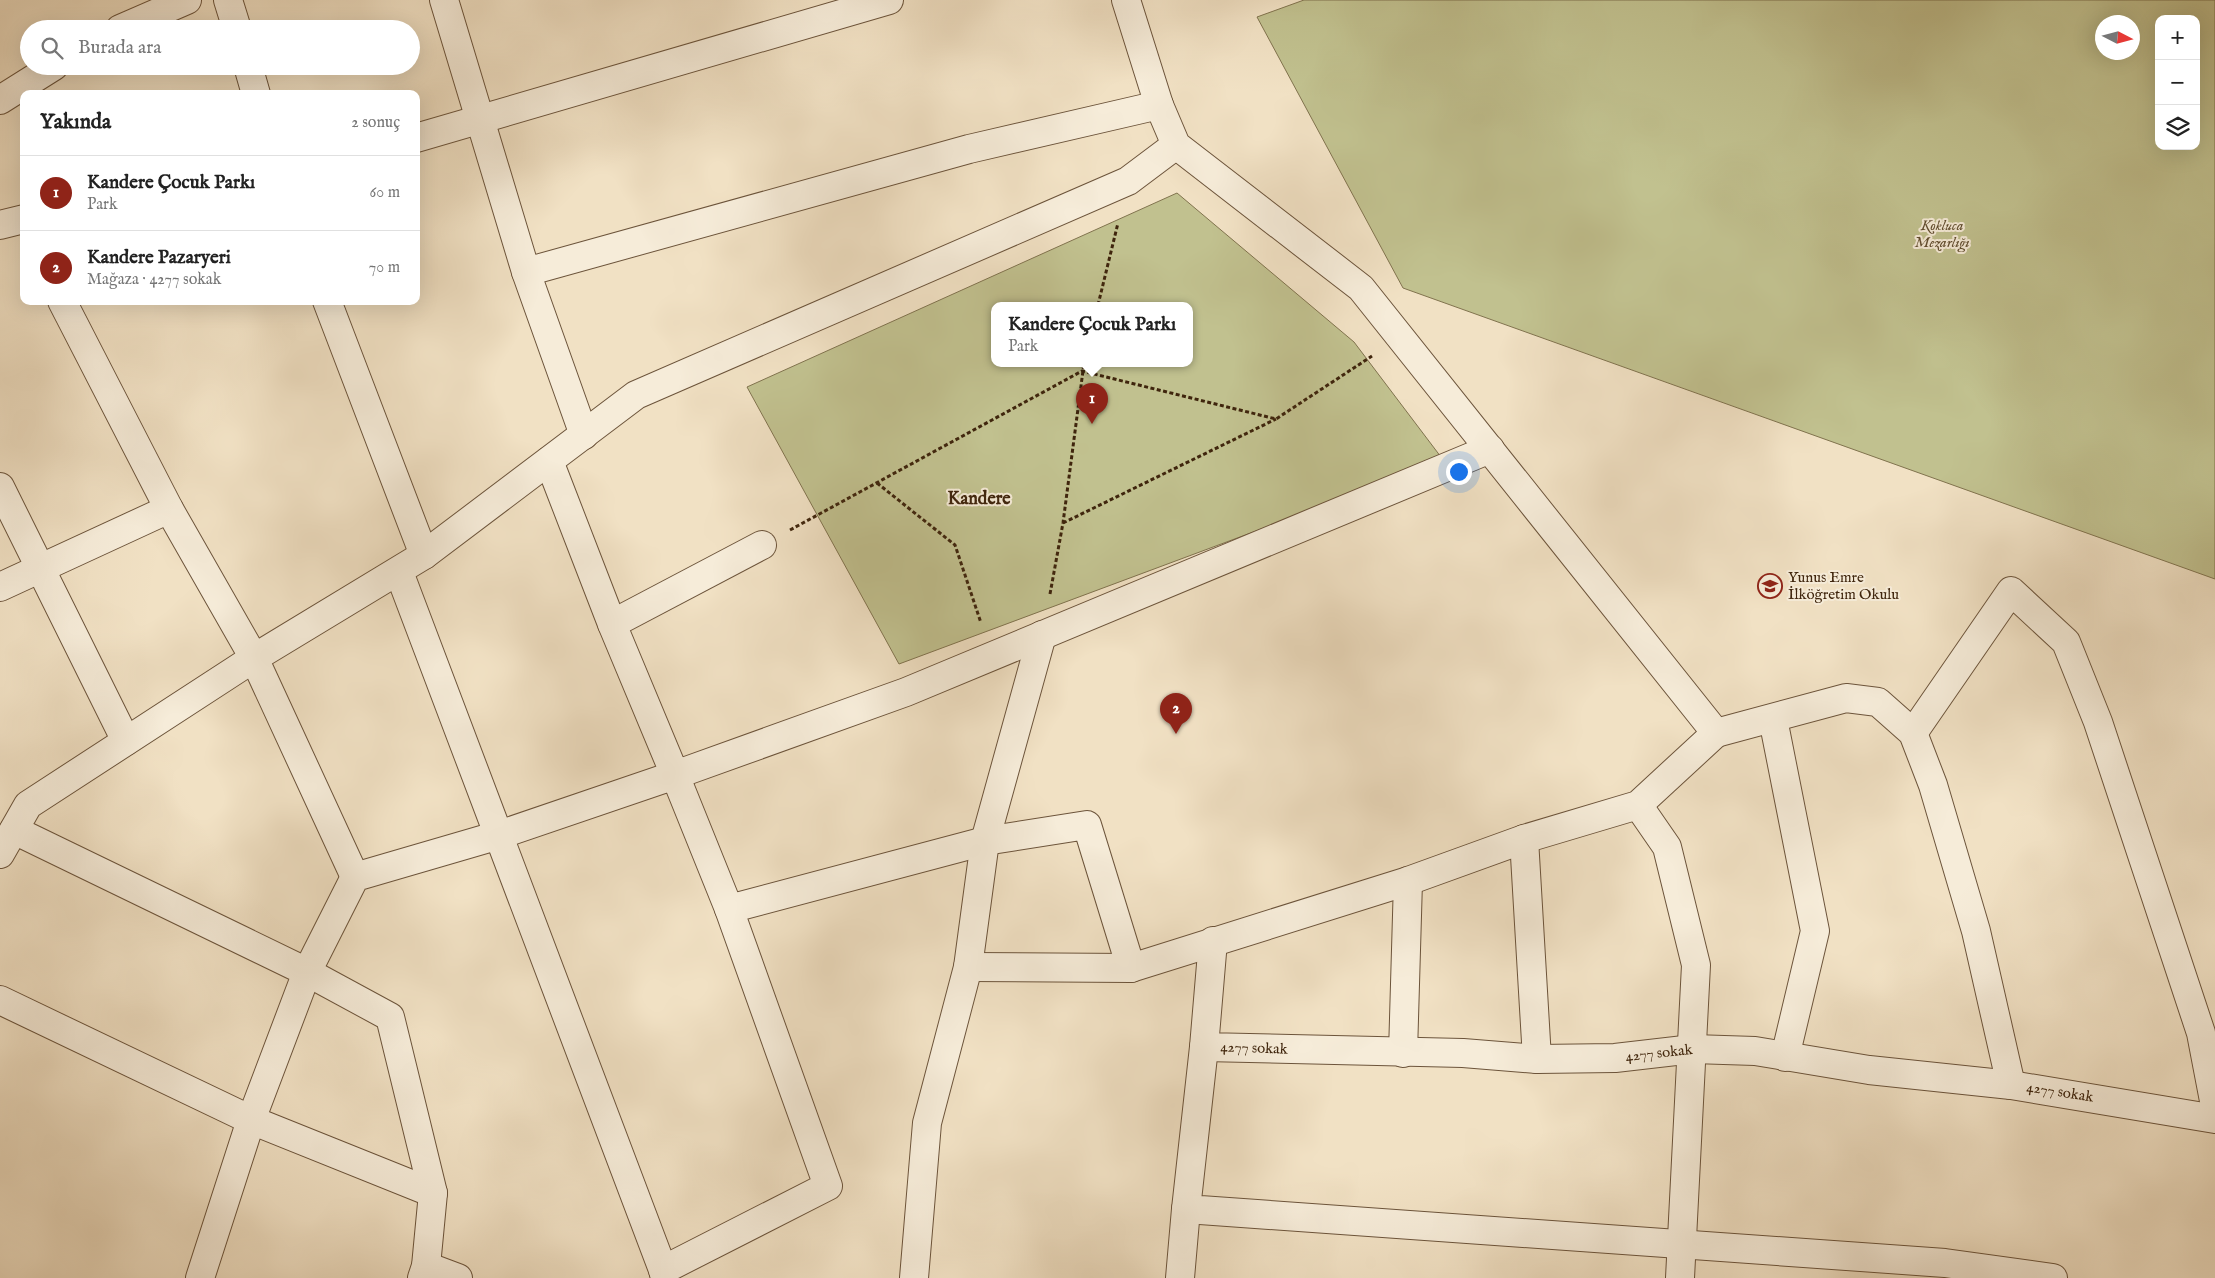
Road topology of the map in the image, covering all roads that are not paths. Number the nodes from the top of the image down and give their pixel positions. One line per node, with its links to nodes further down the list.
1 (187, 0): 6 (street)
2 (228, 0): 7 (street)
3 (444, 0): 13 (street)
4 (890, 0): 13 (street)
5 (1126, 0): 12 (street)
6 (141, 20)
7 (234, 20)
8 (40, 75): 11 (street)
9 (251, 75): 10 (street)
10 (255, 90)
11 (0, 100)
12 (1159, 105): 15 (street); 16 (street)
13 (478, 120): 14 (street); 16 (street)
14 (420, 137)
15 (1176, 145): 19 (street); 20 (street)
16 (526, 272): 19 (street)
17 (64, 305): 23 (street)
18 (329, 305): 25 (street)
19 (584, 435): 21 (street)
20 (1490, 449): 30 (street); 33 (street)
21 (549, 460): 25 (street); 29 (street)
22 (0, 487): 26 (street)
23 (169, 509): 26 (street); 31 (street)
24 (762, 545): 29 (street)
25 (424, 555): 27 (street)
26 (40, 567): 28 (street); 35 (street)
27 (399, 572): 31 (street); 39 (street)
28 (0, 587)
29 (612, 624): 36 (street)
30 (1042, 635): 36 (street); 41 (street)
31 (254, 658): 35 (street); 43 (street)
32 (1773, 719): 33 (street); 34 (street); 54 (street)
33 (1716, 733): 37 (street)
34 (1912, 733): 56 (street); 57 (street)
35 (126, 741): 38 (street)
36 (675, 775): 39 (street); 45 (street)
37 (1638, 806): 40 (street); 52 (street)
38 (14, 830): 42 (street); 49 (street)
39 (499, 836): 43 (street); 64 (street)
40 (1524, 839): 44 (street); 55 (street)
41 (985, 841): 45 (street); 47 (street); 48 (street)
42 (0, 854)
43 (355, 877): 49 (street)
44 (1408, 881): 46 (street); 53 (street)
45 (729, 909): 64 (street)
46 (1213, 941): 48 (street); 51 (street, 4277 sokak)
47 (968, 967): 48 (street); 67 (street)
48 (1131, 968)
49 (306, 972): 59 (street); 60 (street)
50 (0, 1000): 59 (street)
51 (1204, 1047): 53 (street, 4277 sokak); 61 (street)
52 (1693, 1049): 54 (street, 4277 sokak); 55 (street, 4277 sokak); 62 (street)
53 (1403, 1053): 55 (street, 4277 sokak)
54 (1785, 1057): 56 (street, 4277 sokak)
55 (1537, 1058)
56 (2011, 1085): 58 (street, 4277 sokak)
57 (2215, 1106)
58 (2215, 1119)
59 (251, 1120): 60 (street); 65 (street)
60 (433, 1193): 63 (street)
61 (1186, 1209): 62 (street); 68 (street)
62 (1681, 1244): 69 (street); 70 (street)
63 (424, 1272): 66 (street)
64 (664, 1274)
65 (200, 1278)
66 (458, 1278)
67 (914, 1278)
68 (1180, 1278)
69 (1680, 1278)
70 (2053, 1278)

